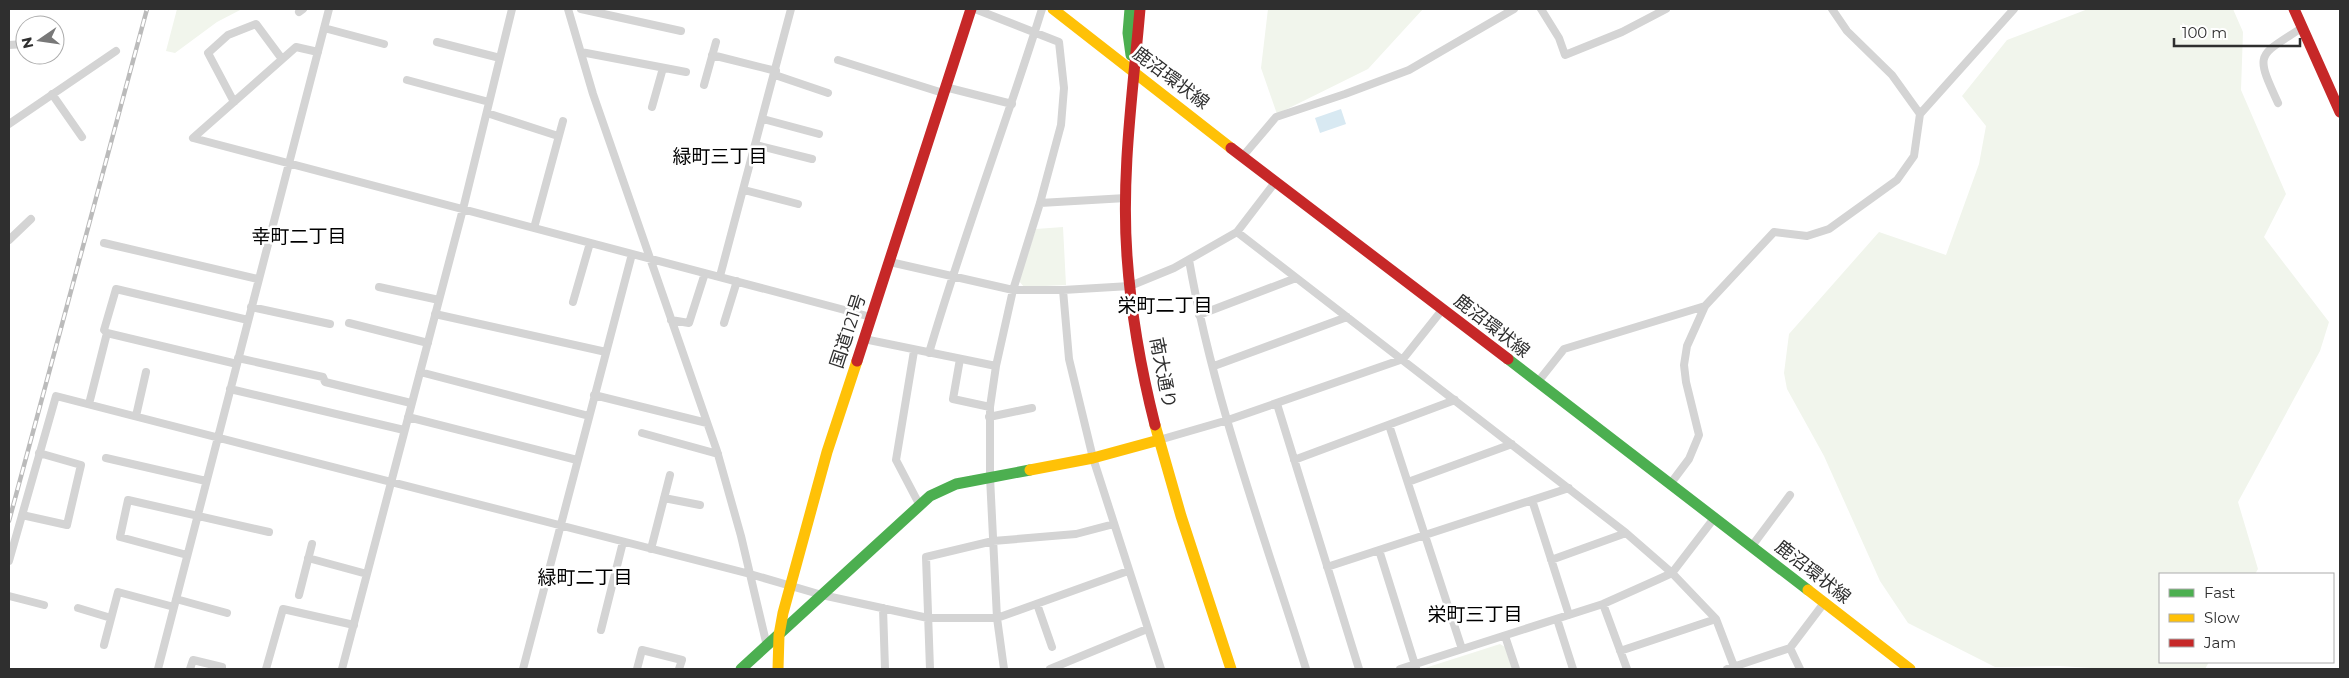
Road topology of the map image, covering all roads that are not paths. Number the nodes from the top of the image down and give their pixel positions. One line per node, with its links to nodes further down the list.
1 (329, 9): 19 (street)
2 (512, 9): 29 (street)
3 (568, 9): 27 (street)
4 (581, 9): 20 (street)
5 (791, 9): 34 (street)
6 (971, 9): 38 (main road, 国道121号)
7 (975, 9): 21 (street)
8 (1042, 9): 21 (street)
9 (1053, 9): 35 (main road, 鹿沼環状線)
10 (1130, 9): 35 (main road)
11 (1140, 9): 35 (main road)
12 (1514, 9): 56 (street)
13 (1541, 9): 14 (street)
14 (1666, 9)
15 (1832, 9): 48 (street)
16 (2014, 9): 48 (street)
17 (2294, 9): 18 (main road)
18 (2303, 27): 43 (street); 46 (main road)
19 (324, 28): 24 (street); 26 (street)
20 (681, 31)
21 (1034, 34): 44 (street); 62 (street)
22 (437, 42): 29 (street)
23 (716, 42): 28 (street)
24 (384, 44)
25 (116, 51): 40 (street)
26 (318, 52): 30 (street); 58 (street)
27 (580, 52): 32 (street); 72 (street)
28 (712, 55): 34 (street); 37 (street)
29 (500, 58): 42 (street)
30 (282, 59): 41 (street); 41 (street)
31 (838, 60): 38 (street)
32 (663, 68): 33 (street); 45 (street)
33 (686, 72)
34 (775, 73): 39 (street); 49 (street)
35 (1134, 74): 56 (main road, 鹿沼環状線); 61 (main road, 南大通り)
36 (406, 80): 42 (street)
37 (704, 85)
38 (944, 90): 44 (street); 74 (main road, 国道121号)
39 (828, 93)
40 (52, 94): 51 (street); 54 (street)
41 (234, 102): 58 (street)
42 (489, 102): 47 (street)
43 (2278, 102)
44 (1012, 104): 77 (street)
45 (652, 107)
46 (2340, 112)
47 (487, 113): 53 (street); 64 (street)
48 (1920, 114): 87 (street)
49 (763, 119): 52 (street); 55 (street)
50 (563, 121): 53 (street)
51 (9, 124)
52 (819, 134)
53 (558, 136): 66 (street)
54 (82, 137)
55 (756, 145): 57 (street); 60 (street)
56 (1244, 156): 59 (main road, 鹿沼環状線)
57 (812, 159)
58 (288, 163): 64 (street); 79 (street)
59 (1276, 181): 67 (street); 89 (main road, 鹿沼環状線)
60 (744, 190): 63 (street); 76 (street)
61 (1126, 198): 62 (street); 81 (main road, 南大通り)
62 (1040, 203): 83 (street)
63 (798, 204)
64 (463, 208): 66 (street); 85 (street)
65 (31, 219): 68 (street)
66 (534, 228): 70 (street)
67 (1237, 232): 73 (street); 78 (street)
68 (9, 240)
69 (104, 243): 79 (street)
70 (590, 243): 71 (street); 86 (street)
71 (632, 254): 72 (street); 103 (street)
72 (650, 260): 75 (street); 95 (street)
73 (1189, 260): 81 (street); 91 (street)
74 (890, 262): 77 (street); 92 (main road, 国道121号)
75 (705, 273): 76 (street); 95 (street)
76 (720, 276): 80 (street)
77 (952, 276): 83 (street); 104 (street)
78 (1296, 278): 91 (street); 93 (street)
79 (258, 279): 88 (street)
80 (737, 281): 92 (street); 97 (street)
81 (1130, 286): 84 (street); 131 (main road, 南大通り)
82 (379, 288): 85 (street)
83 (1013, 290): 84 (street); 108 (street)
84 (1063, 290): 136 (street)
85 (439, 300): 90 (street)
86 (573, 302)
87 (1705, 306): 112 (street); 144 (street)
88 (251, 308): 94 (street); 98 (street)
89 (1442, 310): 106 (street); 112 (main road, 鹿沼環状線)
90 (435, 314): 101 (street); 103 (street)
91 (1199, 315): 109 (street)
92 (871, 316): 100 (main road, 国道121号)
93 (1347, 318): 106 (street); 109 (street)
94 (248, 320): 99 (street); 107 (street)
95 (671, 320): 126 (street)
96 (349, 323): 101 (street)
97 (724, 323)
98 (330, 324)
99 (106, 333): 107 (street); 117 (street)
100 (864, 339): 102 (street); 174 (main road, 国道121号)
101 (428, 343): 111 (street)
102 (914, 351): 104 (street); 149 (street)
103 (606, 352): 114 (street)
104 (929, 353): 105 (street)
105 (960, 359): 108 (street); 119 (street)
106 (1403, 359): 115 (street); 118 (street)
107 (237, 361): 113 (street); 116 (street)
108 (996, 366): 119 (street)
109 (1214, 366): 125 (street)
110 (146, 372): 121 (street)
111 (420, 372): 116 (street); 122 (street)
112 (1537, 383): 144 (main road, 鹿沼環状線)
113 (230, 389): 128 (street); 130 (street)
114 (594, 396): 122 (street); 126 (street)
115 (1455, 400): 127 (street); 132 (street)
116 (411, 403): 123 (street)
117 (89, 404): 121 (street); 133 (street)
118 (1277, 404): 125 (street); 138 (street)
119 (990, 407): 124 (street)
120 (1032, 408): 124 (street)
121 (136, 416): 130 (street)
122 (589, 416): 137 (street)
123 (408, 417): 128 (street); 137 (street)
124 (989, 417): 140 (street)
125 (1228, 420): 131 (street); 221 (street)
126 (707, 423): 134 (street)
127 (1389, 424): 138 (street); 143 (street)
128 (404, 430): 142 (street)
129 (642, 433): 134 (street)
130 (218, 437): 141 (street); 142 (street)
131 (1159, 440): 136 (main road); 220 (main road, 南大通り)
132 (1512, 444): 143 (street); 145 (street)
133 (39, 453): 151 (street); 151 (street)
134 (718, 454): 173 (street)
135 (106, 458): 141 (street)
136 (1093, 458): 140 (main road); 154 (street)
137 (577, 460): 155 (street)
138 (1294, 460): 169 (street)
139 (670, 475): 147 (street)
140 (990, 477): 149 (main road); 159 (street)
141 (206, 481): 152 (street)
142 (390, 482): 155 (street); 172 (street)
143 (1408, 482): 158 (street)
144 (1671, 483): 153 (main road, 鹿沼環状線)
145 (1569, 488): 148 (street); 157 (street)
146 (1790, 495): 162 (street)
147 (664, 498): 150 (street); 163 (street)
148 (1532, 500): 158 (street); 167 (street)
149 (918, 502): 176 (main road)
150 (700, 505)
151 (22, 515): 168 (street)
152 (198, 515): 156 (street); 165 (street); 165 (street)
153 (1716, 517): 162 (main road, 鹿沼環状線); 171 (street)
154 (1114, 524): 159 (street); 170 (street)
155 (560, 526): 160 (street); 210 (street)
156 (269, 532)
157 (1626, 532): 167 (street); 171 (street)
158 (1425, 535): 164 (street); 201 (street)
159 (993, 541): 188 (street); 189 (street)
160 (623, 542): 163 (street); 194 (street)
161 (312, 544): 166 (street)
162 (1752, 546): 179 (main road, 鹿沼環状線)
163 (651, 549): 173 (street)
164 (1379, 550): 169 (street); 204 (street)
165 (187, 555): 178 (street)
166 (308, 558): 172 (street); 175 (street)
167 (1551, 560): 186 (street)
168 (9, 562)
169 (1327, 567): 222 (street)
170 (1128, 571): 180 (street); 193 (street)
171 (1672, 573): 181 (street); 191 (street)
172 (367, 574): 192 (street)
173 (750, 574): 174 (street); 198 (street)
174 (790, 586): 176 (street); 195 (main road, 国道121号)
175 (299, 594)
176 (822, 595): 184 (street); 195 (main road)
177 (9, 596): 182 (street)
178 (175, 603): 185 (street); 187 (street); 206 (street)
179 (1824, 603): 200 (street); 228 (main road, 鹿沼環状線)
180 (1037, 604): 189 (street); 199 (street)
181 (1603, 604): 186 (street); 202 (street)
182 (44, 605)
183 (78, 608): 187 (street)
184 (883, 608): 188 (street); 215 (street)
185 (227, 612)
186 (1569, 615): 190 (street)
187 (111, 618): 197 (street)
188 (928, 618): 189 (street); 216 (street)
189 (997, 618): 217 (street)
190 (1556, 618): 196 (street); 225 (street)
191 (1716, 619): 202 (street); 205 (street)
192 (354, 625): 208 (street); 209 (street)
193 (1147, 629): 218 (street); 219 (street)
194 (602, 630)
195 (779, 635): 198 (main road); 214 (main road, 国道121号)
196 (1505, 636): 201 (street); 224 (street)
197 (104, 645)
198 (767, 646): 213 (main road)
199 (1052, 647)
200 (1790, 648): 205 (street); 227 (street)
201 (1462, 649): 204 (street)
202 (1620, 651): 226 (street)
203 (222, 667): 207 (street)
204 (1415, 667): 223 (street)
205 (1732, 668)
206 (158, 669)
207 (190, 669)
208 (266, 669)
209 (342, 669)
210 (523, 669)
211 (637, 669): 212 (street)
212 (680, 669)
213 (741, 669)
214 (778, 669)
215 (885, 669)
216 (930, 669)
217 (1003, 669)
218 (1050, 669)
219 (1161, 669)
220 (1231, 669)
221 (1306, 669)
222 (1359, 669)
223 (1400, 669)
224 (1516, 669)
225 (1573, 669)
226 (1627, 669)
227 (1800, 669)
228 (1910, 669)

